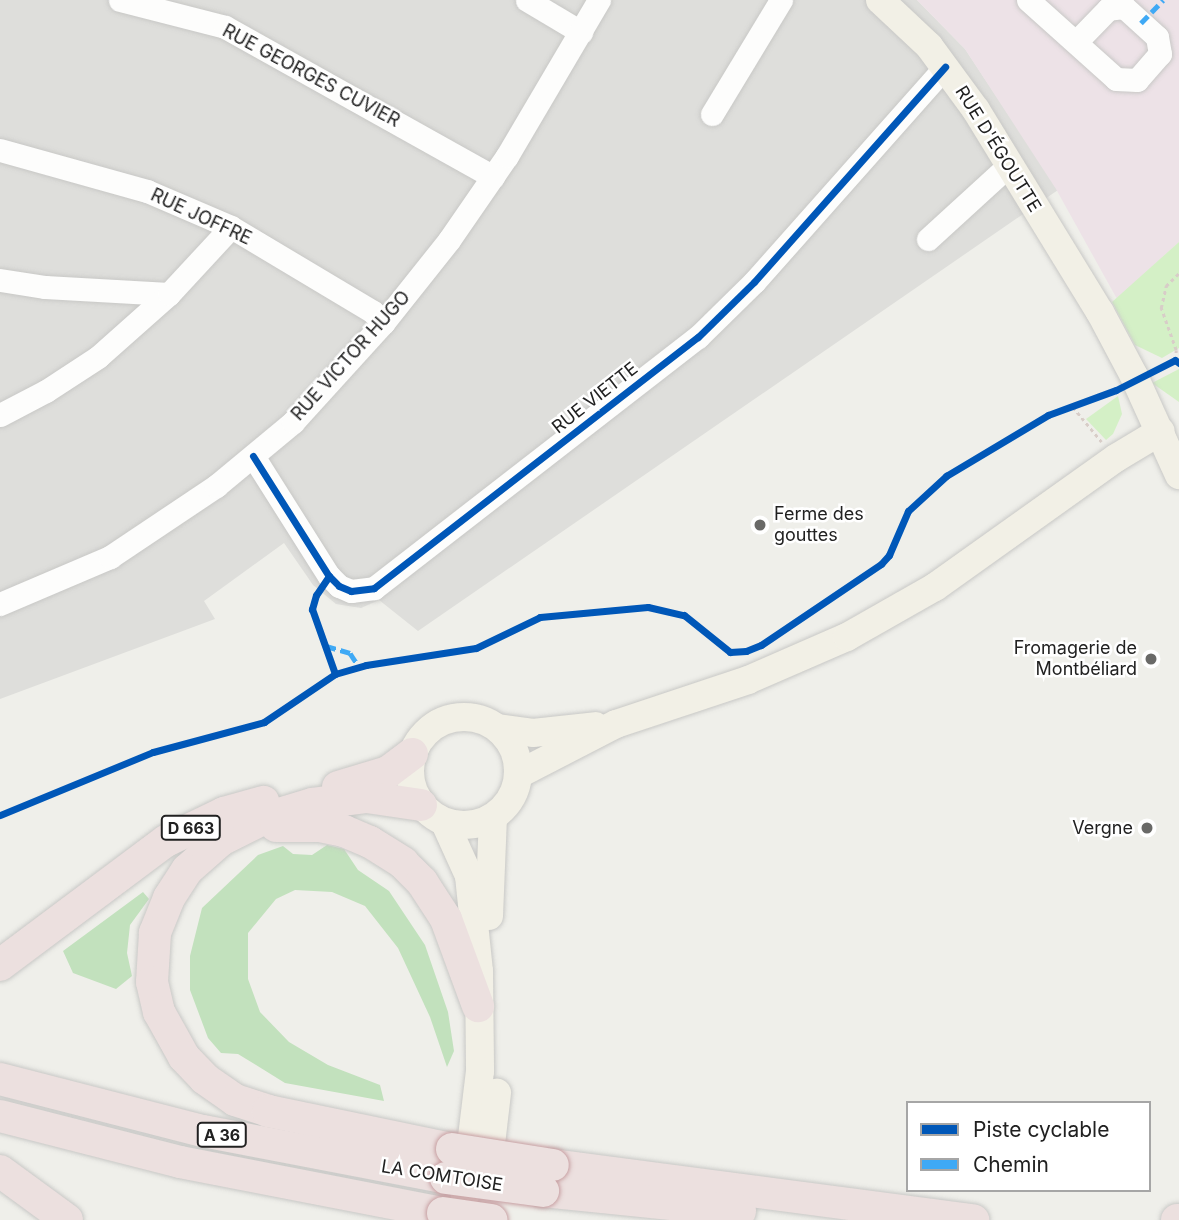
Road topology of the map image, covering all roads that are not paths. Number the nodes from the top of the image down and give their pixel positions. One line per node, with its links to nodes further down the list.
1 (120, 0): 13 (street, RUE GEORGES CUVIER)
2 (527, 0): 7 (street)
3 (599, 0): 7 (street, RUE VICTOR HUGO)
4 (781, 0): 10 (street)
5 (880, 0): 9 (main road, RUE D'ÉGOUTTE)
6 (1028, 0): 8 (street)
7 (581, 32): 13 (street, RUE VICTOR HUGO)
8 (1076, 42)
9 (945, 67): 12 (main road, RUE D'ÉGOUTTE); 21 (street, RUE VIETTE)
10 (712, 114)
11 (0, 150): 14 (street, RUE JOFFRE)
12 (1009, 165): 15 (street); 20 (main road, RUE D'ÉGOUTTE)
13 (493, 177): 18 (street, RUE VICTOR HUGO)
14 (231, 227): 17 (street); 18 (street, RUE JOFFRE)
15 (928, 239)
16 (0, 279): 17 (street)
17 (169, 294): 19 (street)
18 (383, 323): 21 (street, RUE VICTOR HUGO)
19 (0, 415)
20 (1170, 427): 22 (main road, RUE D'ÉGOUTTE); 24 (main road)
21 (253, 456): 23 (street, RUE VICTOR HUGO)
22 (1179, 475)
23 (0, 604)
24 (616, 724): 25 (main road); 27 (main road)
25 (498, 728): 26 (main road); 27 (main road)
26 (412, 754): 28 (main road); 31 (highway, D 663)
27 (519, 774): 29 (main road)
28 (433, 814): 29 (main road); 30 (highway, D 663); 32 (main road)
29 (493, 818): 40 (main road)
30 (233, 833): 32 (highway); 35 (highway)
31 (0, 965)
32 (478, 1006): 38 (main road)
33 (0, 1079): 35 (highway, LA COMTOISE / A 36)
34 (0, 1116): 38 (highway, LA COMTOISE / A 36)
35 (449, 1163): 37 (highway, bridge)
36 (0, 1171): 39 (highway)
37 (548, 1178): 42 (highway); 43 (highway)
38 (453, 1216): 41 (highway, LA COMTOISE / A 36, bridge)
39 (66, 1220)
40 (480, 1220)
41 (491, 1220)
42 (892, 1220)
43 (973, 1220)

